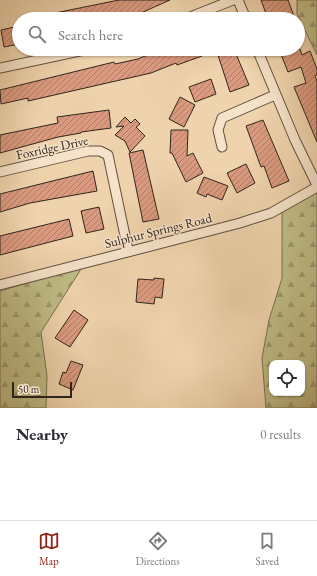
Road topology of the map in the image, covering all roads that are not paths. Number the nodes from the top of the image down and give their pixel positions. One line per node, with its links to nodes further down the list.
1 (234, 0): 3 (street)
2 (238, 0): 4 (street)
3 (203, 12)
4 (243, 12)
5 (56, 56): 7 (street)
6 (260, 56): 8 (street)
7 (0, 68)
8 (276, 95): 9 (street); 11 (street)
9 (222, 147)
10 (0, 172): 12 (street, Foxridge Drive)
11 (317, 186): 12 (street, Sulphur Springs Road)
12 (128, 250): 13 (street, Sulphur Springs Road)
13 (0, 284)

